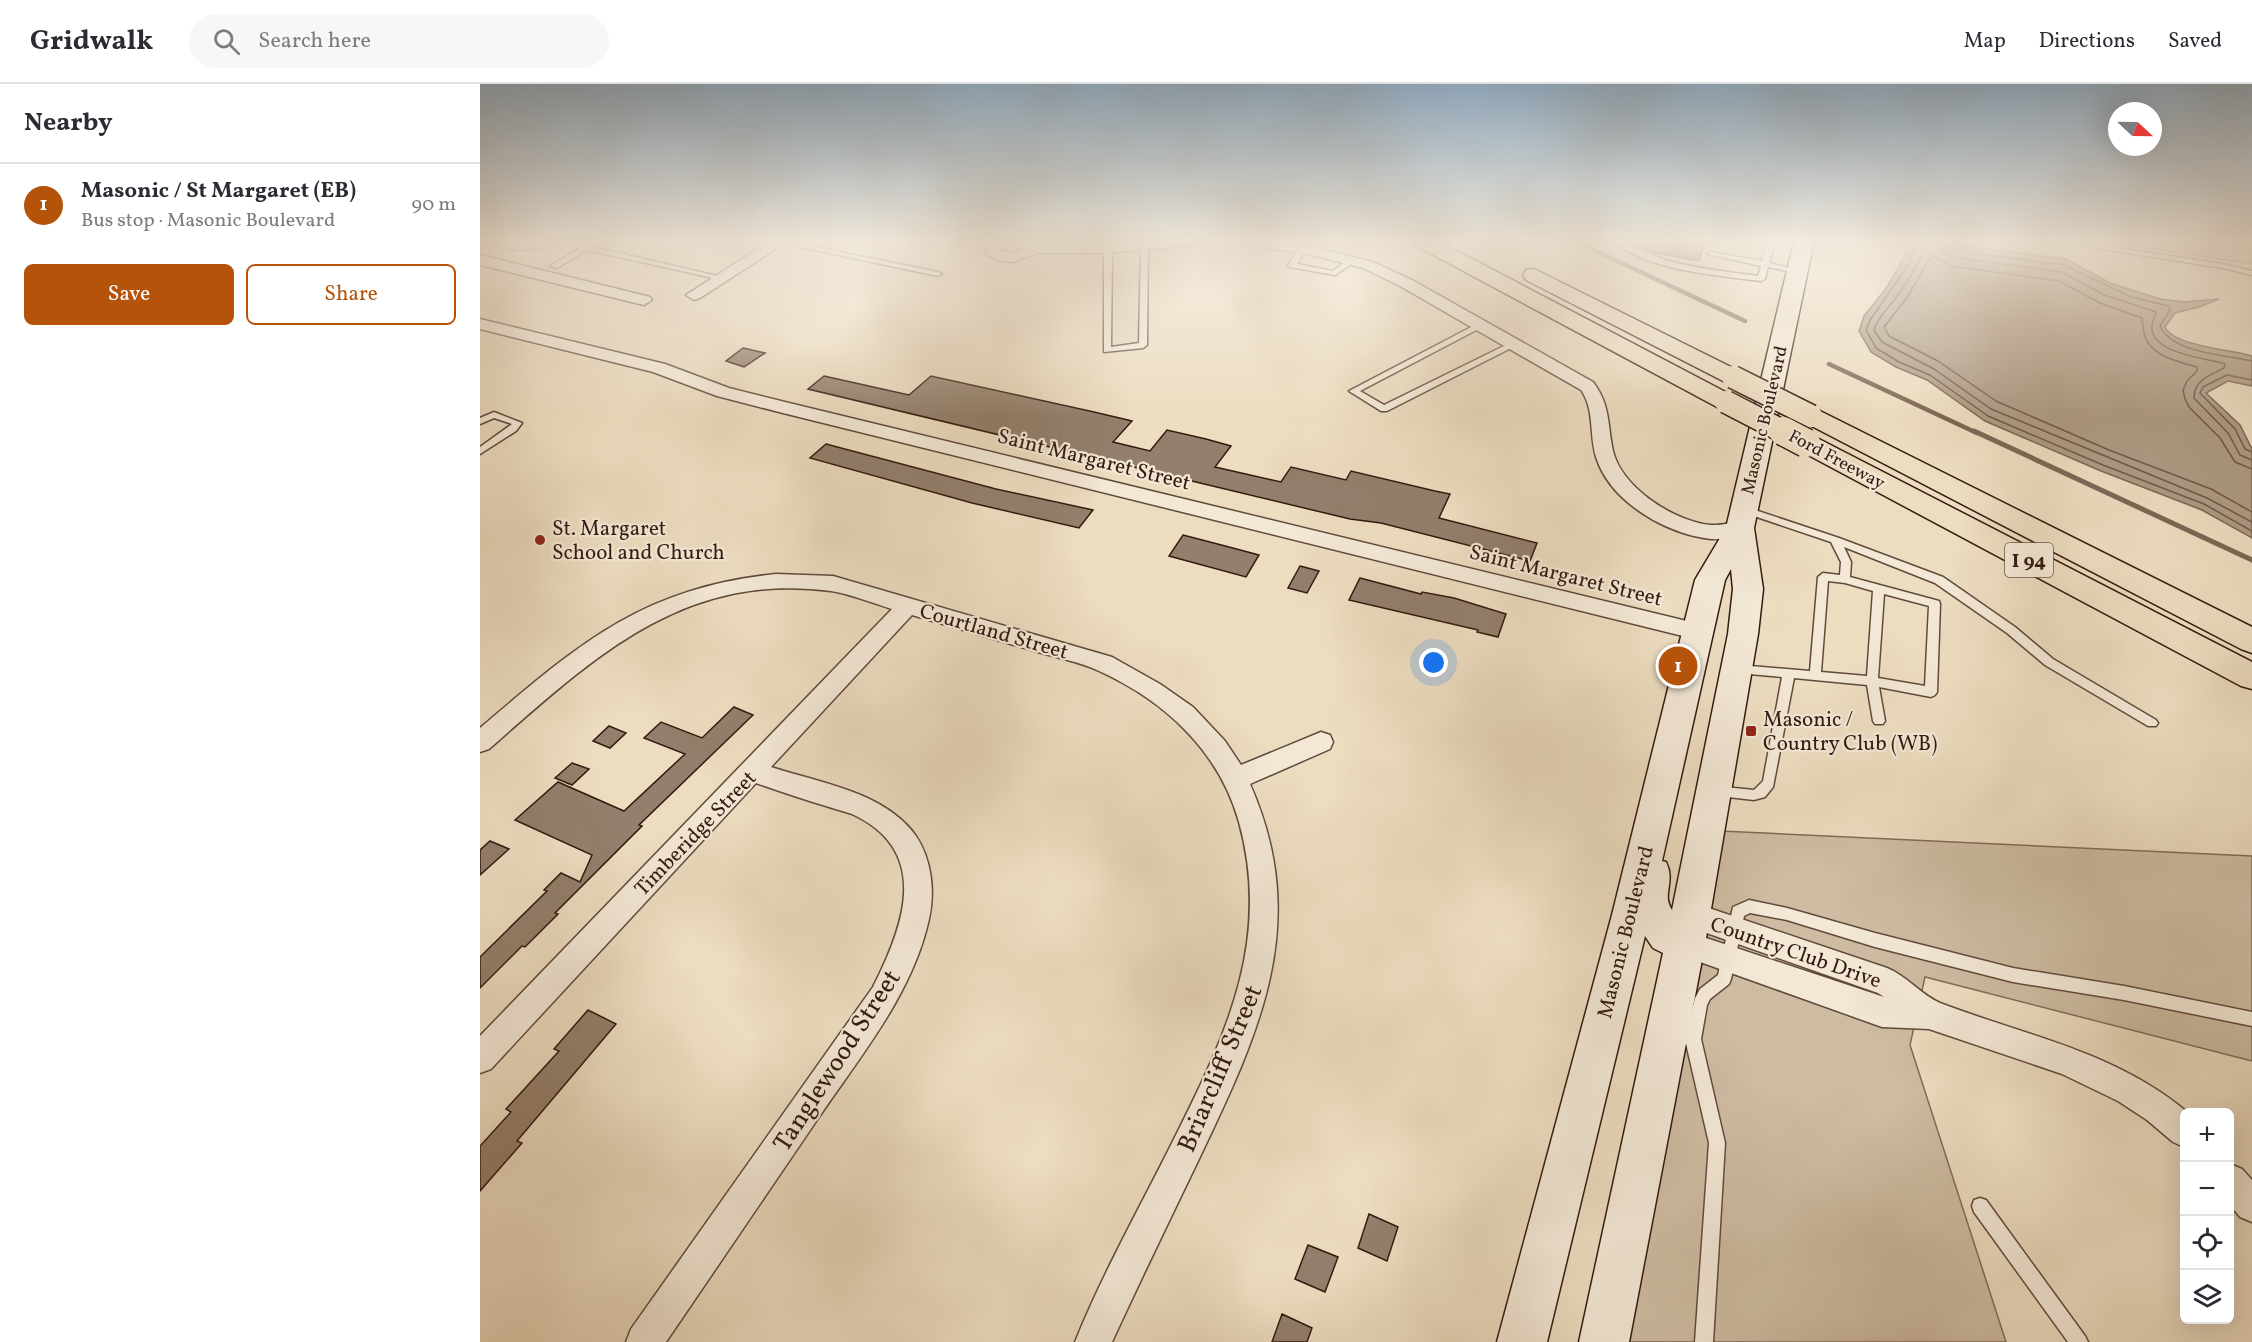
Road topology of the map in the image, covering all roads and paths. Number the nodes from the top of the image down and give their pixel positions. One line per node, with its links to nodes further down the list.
1 (1107, 300): 2 (lane)
2 (1143, 300)
3 (1435, 300): 8 (street)
4 (1533, 300): 11 (highway, Ford Freeway / I 94, bridge)
5 (1582, 300): 11 (highway, Ford Freeway / I 94, bridge)
6 (1791, 300): 13 (main road, Masonic Boulevard)
7 (480, 324): 18 (street, Saint Margaret Street)
8 (1480, 326): 9 (street); 9 (lane)
9 (1515, 344): 13 (street)
10 (480, 421): 12 (lane)
11 (1808, 430): 19 (highway, Ford Freeway / I 94); 23 (highway, Ford Freeway / I 94)
12 (480, 451)
13 (1742, 519): 14 (lane); 18 (main road, Masonic Boulevard); 20 (main road, Masonic Boulevard)
14 (1835, 540): 15 (lane); 26 (lane)
15 (1845, 579): 16 (lane); 22 (lane)
16 (1879, 589): 24 (lane); 24 (lane)
17 (908, 606): 27 (street, Courtland Street); 29 (street, Timberidge Street); 31 (street, Courtland Street)
18 (1698, 632): 20 (main road); 30 (main road, Masonic Boulevard)
19 (2252, 641)
20 (1739, 654): 21 (lane); 32 (main road, Masonic Boulevard)
21 (1789, 673): 22 (lane); 32 (lane)
22 (1815, 676): 24 (lane)
23 (2252, 676)
24 (1872, 681): 25 (lane)
25 (1879, 721)
26 (2151, 723)
27 (480, 742)
28 (1321, 742): 31 (street)
29 (753, 772): 38 (street, Timberidge Street); 43 (street, Tanglewood Street)
30 (1664, 772): 33 (main road); 45 (main road, Masonic Boulevard)
31 (1235, 779): 44 (street, Briarcliff Street)
32 (1714, 791): 33 (main road, Masonic Boulevard)
33 (1688, 930): 34 (street, Country Club Drive); 35 (street, Country Club Drive); 46 (main road, Masonic Boulevard)
34 (1733, 930): 35 (lane); 36 (street, Country Club Drive); 37 (lane)
35 (1729, 959): 36 (street, Country Club Drive); 47 (lane)
36 (1929, 1014): 39 (street, Country Club Drive)
37 (2252, 1019)
38 (480, 1058)
39 (2180, 1128)
40 (2234, 1186): 41 (street)
41 (2252, 1205)
42 (1980, 1206): 48 (lane)
43 (644, 1342)
44 (1093, 1342)
45 (1522, 1342)
46 (1604, 1342)
47 (1704, 1342)
48 (2079, 1342)

